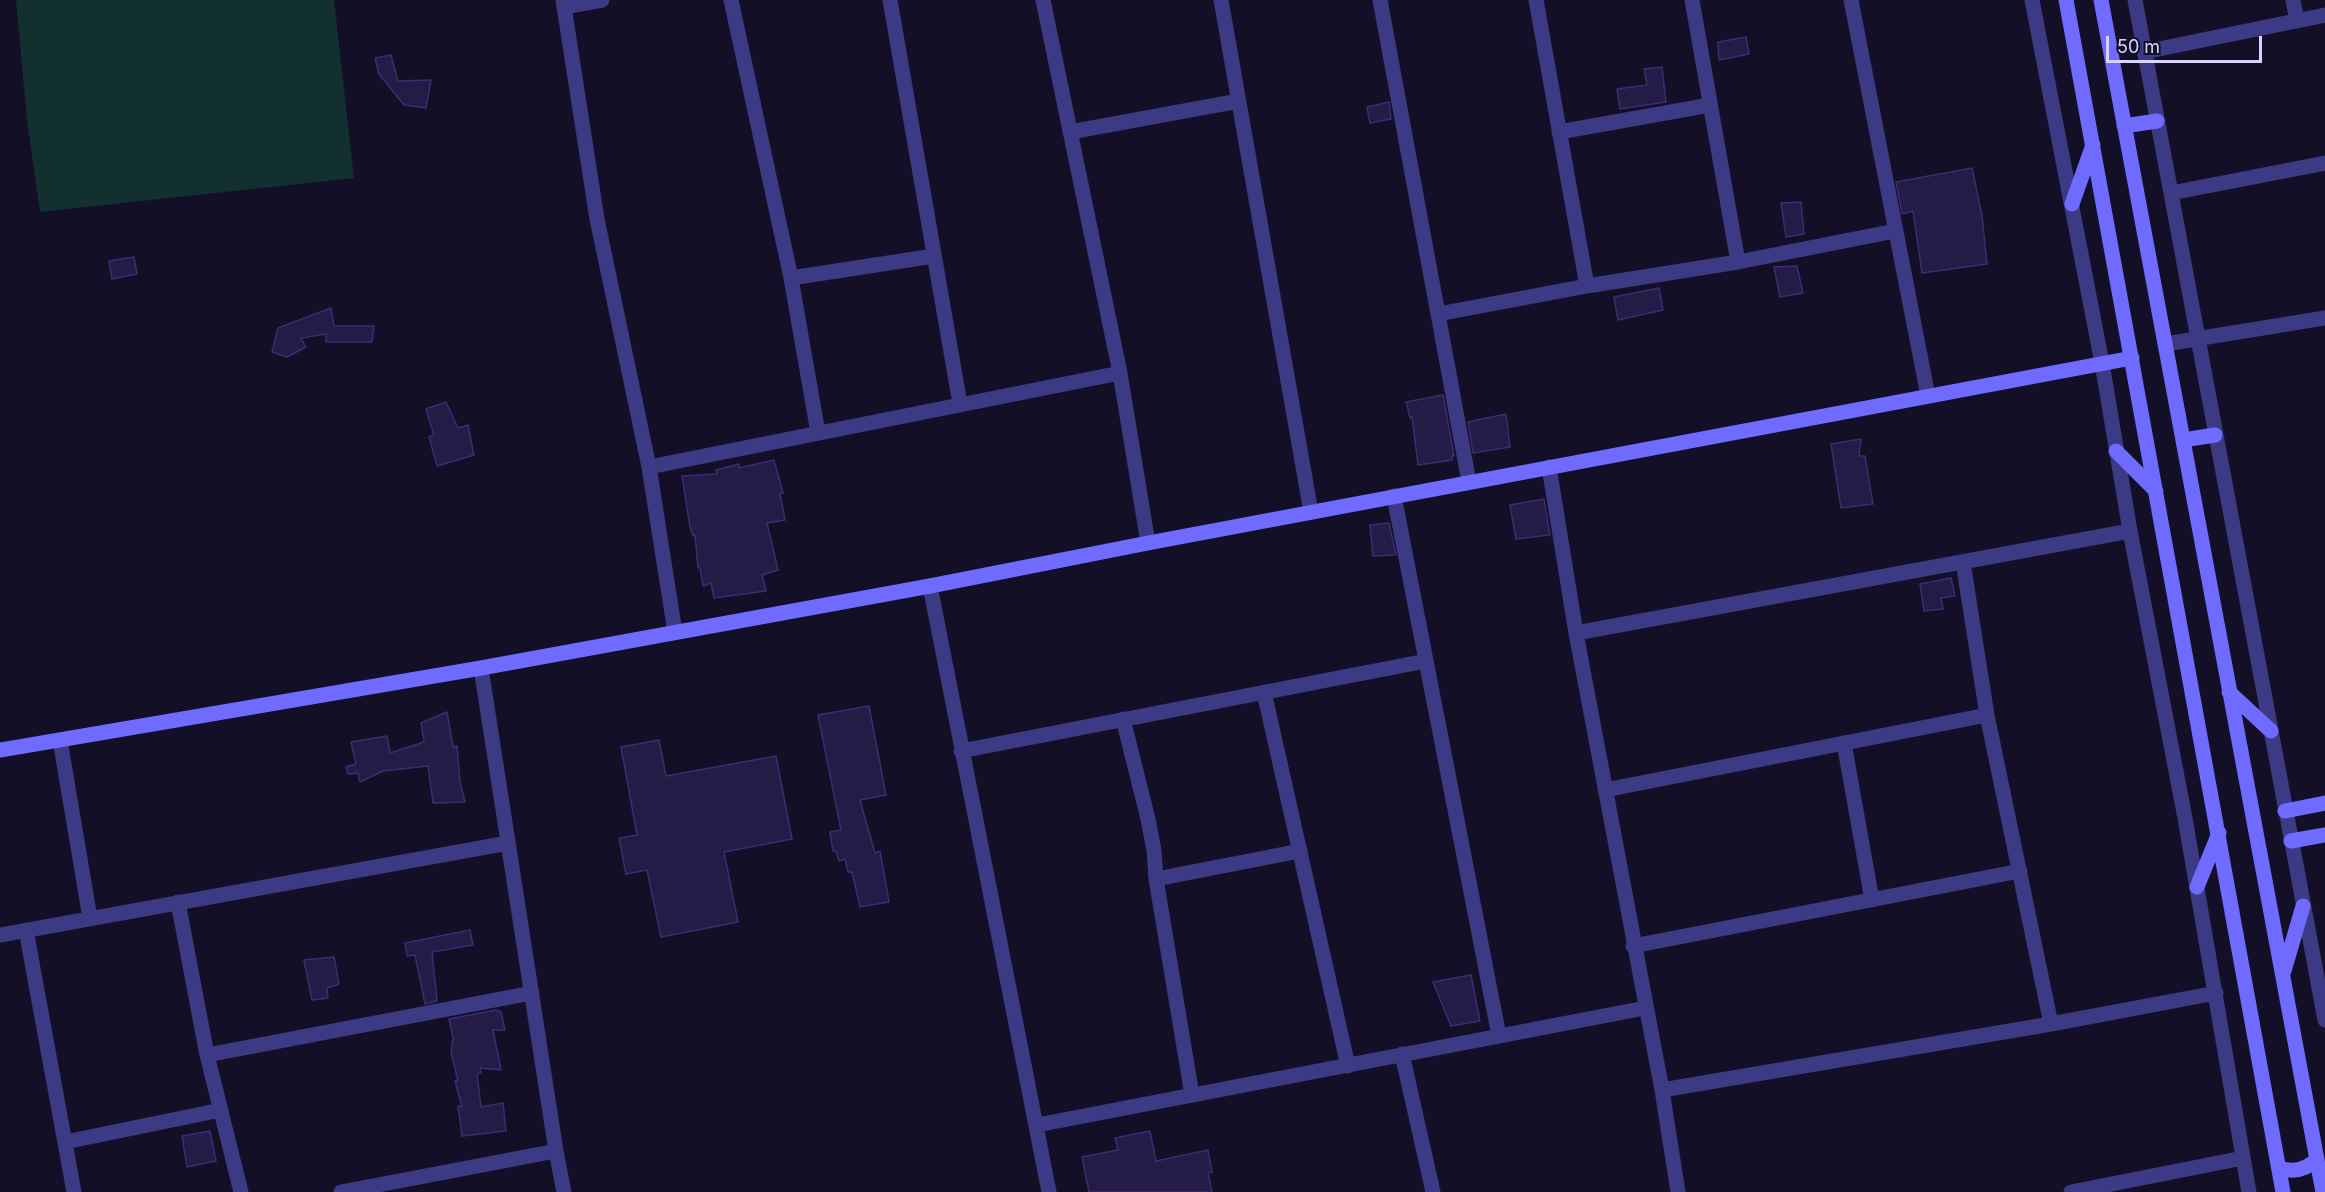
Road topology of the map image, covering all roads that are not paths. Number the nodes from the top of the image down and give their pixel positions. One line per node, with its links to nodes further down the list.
1 (602, 0): 15 (street)
2 (731, 0): 32 (street)
3 (890, 0): 30 (street)
4 (1043, 0): 23 (street)
5 (1221, 0): 19 (street)
6 (1380, 0): 34 (street)
7 (1536, 0): 24 (street)
8 (1692, 0): 20 (street)
9 (1851, 0): 29 (street)
10 (2032, 0): 28 (street)
11 (2066, 0): 25 (main road)
12 (2101, 0): 22 (main road)
13 (2135, 0): 18 (street)
14 (2293, 0): 17 (street)
15 (564, 4): 47 (street)
16 (2325, 15): 17 (street)
17 (2297, 21): 18 (street)
18 (2144, 52): 21 (street)
19 (1239, 101): 23 (street); 52 (street)
20 (1710, 105): 24 (street); 31 (street)
21 (2157, 121): 22 (main road); 27 (street)
22 (2124, 126): 37 (main road)
23 (1070, 132): 40 (street)
24 (1559, 132): 33 (street)
25 (2093, 146): 28 (main road); 38 (main road)
26 (2325, 163): 27 (street)
27 (2170, 193): 36 (street)
28 (2072, 204): 39 (street)
29 (1896, 231): 31 (street); 41 (street)
30 (934, 256): 32 (street); 42 (street)
31 (1738, 262): 33 (street)
32 (791, 278): 43 (street)
33 (1587, 286): 34 (street)
34 (1438, 314): 49 (street)
35 (2325, 318): 36 (street)
36 (2198, 339): 37 (street); 44 (street)
37 (2165, 344): 45 (main road)
38 (2132, 358): 39 (main road); 50 (main road)
39 (2102, 363): 41 (main road); 46 (street)
40 (1120, 373): 42 (street); 54 (street)
41 (1928, 396): 48 (main road)
42 (960, 404): 43 (street)
43 (818, 433): 47 (street)
44 (2215, 435): 45 (main road); 65 (street)
45 (2183, 440): 62 (main road)
46 (2116, 451): 50 (main road); 53 (street)
47 (649, 467): 57 (street)
48 (1549, 467): 49 (main road); 58 (street)
49 (1469, 482): 51 (main road)
50 (2156, 491): 73 (main road)
51 (1394, 496): 52 (main road); 59 (street)
52 (1311, 512): 54 (main road)
53 (2130, 531): 55 (street); 80 (street)
54 (1148, 543): 56 (main road)
55 (1963, 562): 58 (street); 63 (street)
56 (930, 586): 57 (main road); 69 (street)
57 (675, 632): 60 (main road)
58 (1576, 633): 70 (street)
59 (1426, 661): 61 (street); 94 (street)
60 (481, 668): 66 (main road); 76 (street)
61 (1264, 692): 64 (street); 77 (street)
62 (2229, 692): 65 (main road); 88 (main road)
63 (1987, 715): 67 (street); 78 (street)
64 (1123, 718): 69 (street); 79 (street)
65 (2271, 731): 72 (street)
66 (60, 740): 68 (main road); 84 (street)
67 (1844, 743): 70 (street); 81 (street)
68 (0, 750)
69 (961, 751): 101 (street)
70 (1605, 790): 87 (street)
71 (2325, 803): 72 (main road)
72 (2285, 811): 75 (street)
73 (2219, 833): 80 (main road); 106 (main road)
74 (2325, 835): 75 (main road)
75 (2291, 841): 83 (street)
76 (508, 843): 82 (street); 89 (street)
77 (1300, 851): 79 (street); 97 (street)
78 (2020, 871): 81 (street); 93 (street)
79 (1156, 879): 99 (street)
80 (2197, 887): 90 (street)
81 (1872, 900): 87 (street)
82 (178, 902): 84 (street); 96 (street)
83 (2303, 906): 88 (main road); 92 (street)
84 (90, 918): 85 (street)
85 (26, 930): 86 (street); 102 (street)
86 (0, 935)
87 (1633, 946): 91 (street)
88 (2283, 974): 105 (main road)
89 (532, 993): 96 (street); 103 (street)
90 (2216, 993): 93 (street); 104 (street)
91 (1645, 1008): 94 (street); 98 (street)
92 (2325, 1020)
93 (2051, 1024): 98 (street)
94 (1499, 1036): 95 (street)
95 (1402, 1054): 97 (street); 112 (street)
96 (207, 1055): 100 (street)
97 (1348, 1066): 99 (street)
98 (1662, 1090): 113 (street)
99 (1192, 1095): 101 (street)
100 (221, 1110): 102 (street); 108 (street)
101 (1037, 1125): 111 (street)
102 (65, 1142): 107 (street)
103 (556, 1151): 109 (street); 110 (street)
104 (2243, 1158): 114 (street); 115 (street)
105 (2317, 1159): 106 (main road); 117 (main road)
106 (2279, 1168): 116 (main road)
107 (74, 1192)
108 (241, 1192)
109 (341, 1192)
110 (564, 1192)
111 (1049, 1192)
112 (1433, 1192)
113 (1678, 1192)
114 (2076, 1192)
115 (2249, 1192)
116 (2283, 1192)
117 (2323, 1192)

